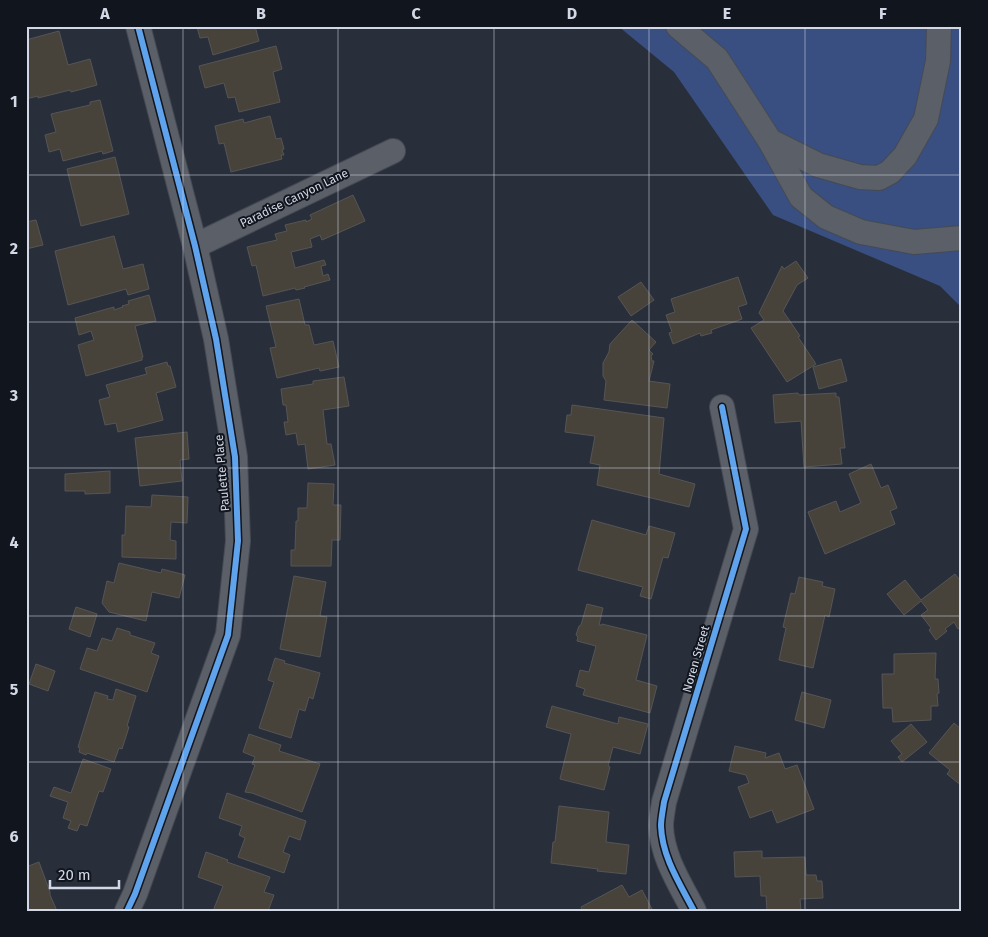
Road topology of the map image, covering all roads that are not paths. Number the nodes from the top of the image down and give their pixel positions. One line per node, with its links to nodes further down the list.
1 (138, 26): 7 (street, Paulette Place)
2 (678, 26): 4 (street)
3 (939, 26): 4 (street)
4 (770, 141): 6 (street)
5 (393, 151): 7 (street, Paradise Canyon Lane)
6 (962, 238)
7 (195, 246): 9 (street, Paulette Place)
8 (722, 407): 10 (street, Noren Street)
9 (127, 911)
10 (694, 911)

